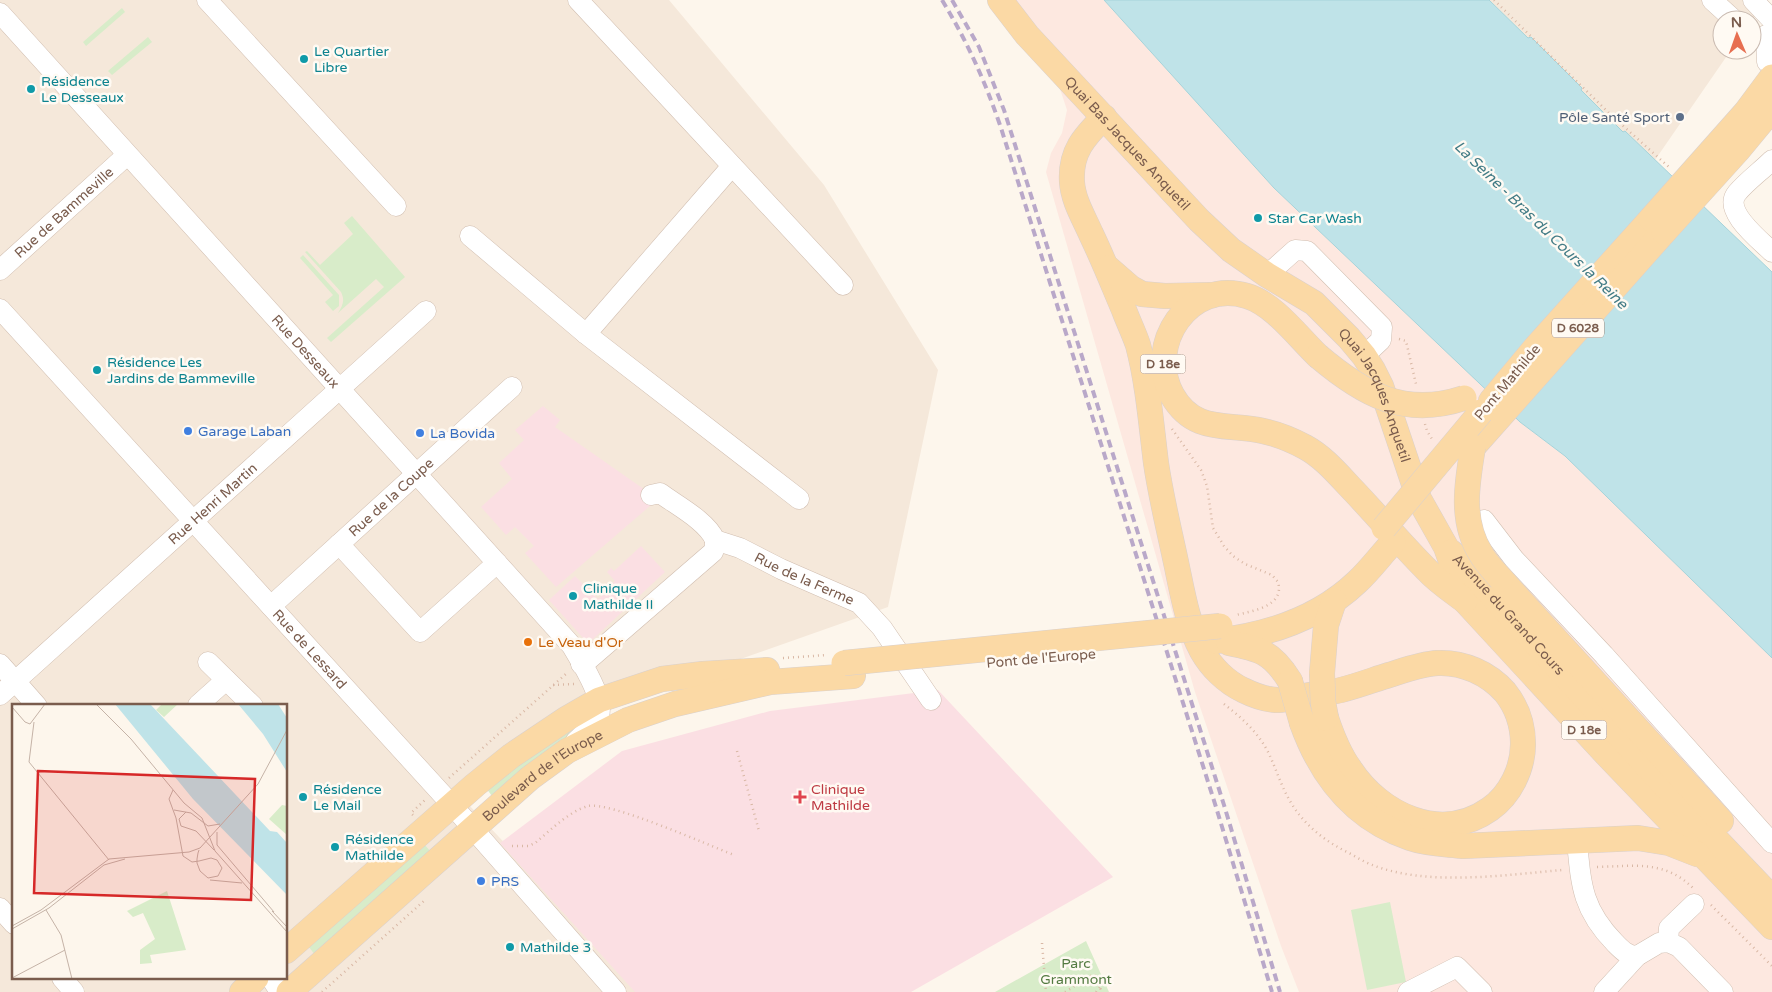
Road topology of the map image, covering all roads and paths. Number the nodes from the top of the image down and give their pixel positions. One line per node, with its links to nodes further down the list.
1 (207, 0): 18 (street)
2 (578, 0): 16 (street)
3 (1000, 0): 13 (main road, Quai Bas Jacques Anquetil)
4 (1494, 0): 17 (path)
5 (1712, 0): 7 (street)
6 (1753, 0): 9 (street)
7 (1723, 10)
8 (0, 13): 14 (street, Rue Desseaux)
9 (1766, 30): 10 (street)
10 (1772, 67)
11 (1772, 77): 29 (main road, Pont Mathilde / D 6028, bridge)
12 (1772, 109): 34 (main road, Pont Mathilde / D 6028, bridge)
13 (1104, 117): 21 (main road); 23 (main road, Quai Bas Jacques Anquetil)
14 (127, 155): 22 (street, Rue de Bammeville); 32 (street, Rue Desseaux)
15 (1772, 160): 20 (street)
16 (732, 166): 24 (street); 28 (street)
17 (1674, 172)
18 (396, 206)
19 (470, 236): 28 (street)
20 (1772, 252)
21 (1105, 265): 25 (main road); 46 (main road, bridge)
22 (0, 270)
23 (1268, 275): 30 (main road, Quai Jacques Anquetil); 30 (street)
24 (843, 285)
25 (1214, 295): 29 (main road, bridge); 47 (main road, D 18e)
26 (0, 309): 39 (street, Rue de Lessard)
27 (426, 311): 32 (street, Rue Henri Martin)
28 (586, 334): 37 (street)
29 (1536, 347): 40 (main road, Pont Mathilde / D 6028, bridge)
30 (1364, 356): 43 (main road, Quai Jacques Anquetil)
31 (512, 387): 35 (street, Rue de la Coupe)
32 (340, 389): 35 (street, Rue Desseaux); 39 (street, Rue Henri Martin)
33 (1166, 427): 49 (path)
34 (1472, 447): 40 (main road, Pont Mathilde / D 6028); 74 (main road, bridge)
35 (417, 474): 42 (street, Rue de la Coupe); 45 (street, Rue Desseaux)
36 (651, 495): 41 (street)
37 (799, 500)
38 (1484, 520): 69 (street)
39 (193, 521): 48 (street, Rue de Lessard); 55 (street, Rue Henri Martin)
40 (1388, 535): 44 (main road, Pont Mathilde)
41 (715, 540): 53 (street); 58 (street, Rue de la Ferme)
42 (339, 544): 45 (street); 48 (street, Rue de la Coupe)
43 (1446, 547): 47 (main road, Avenue du Grand Cours / D 18e); 76 (main road, Avenue du Grand Cours / D 18e)
44 (1370, 559): 46 (main road); 49 (main road)
45 (497, 563): 53 (street, Rue Desseaux)
46 (1334, 601): 49 (main road)
47 (1465, 601): 72 (main road, Avenue du Grand Cours / D 18e)
48 (271, 606): 65 (street, Rue de Lessard)
49 (1226, 633): 52 (main road, Pont de l'Europe); 68 (main road, bridge)
50 (208, 662): 54 (street)
51 (0, 664): 55 (street)
52 (848, 669): 57 (main road); 62 (main road, Boulevard de l'Europe)
53 (581, 673): 57 (street, Rue Desseaux); 64 (path)
54 (226, 680): 60 (street); 61 (street)
55 (15, 681): 56 (street, Rue Henri Martin); 59 (street)
56 (0, 695)
57 (599, 700): 62 (street); 65 (main road)
58 (931, 700)
59 (35, 704)
60 (199, 704)
61 (250, 704)
62 (567, 751): 66 (main road, Boulevard de l'Europe)
63 (738, 751): 67 (path)
64 (460, 769)
65 (452, 805): 66 (street, Rue de Lessard); 83 (main road)
66 (473, 828): 93 (main road, Boulevard de l'Europe); 95 (street, Rue de Lessard)
67 (759, 831)
68 (1577, 841): 72 (main road); 84 (street)
69 (1772, 843)
70 (508, 845): 71 (path)
71 (734, 855)
72 (1704, 857): 80 (main road, Avenue du Grand Cours / D 18e)
73 (1589, 868): 77 (path)
74 (1772, 876)
75 (427, 898): 94 (path)
76 (1772, 898)
77 (1699, 899): 81 (street); 85 (path)
78 (0, 908): 79 (street)
79 (12, 922)
80 (1772, 927)
81 (1668, 942): 84 (street); 103 (street)
82 (1042, 944): 96 (path)
83 (288, 949)
84 (1637, 956): 102 (street)
85 (1772, 966)
86 (64, 980): 90 (street)
87 (254, 980): 91 (main road)
88 (271, 980): 92 (street)
89 (1100, 987): 97 (path); 98 (path); 99 (path)
90 (74, 992)
91 (242, 992)
92 (280, 992)
93 (289, 992)
94 (322, 992)
95 (616, 992)
96 (1046, 992)
97 (1065, 992)
98 (1096, 992)
99 (1102, 992)
100 (1408, 992): 101 (street)
101 (1482, 992)
102 (1604, 992)
103 (1723, 992)

